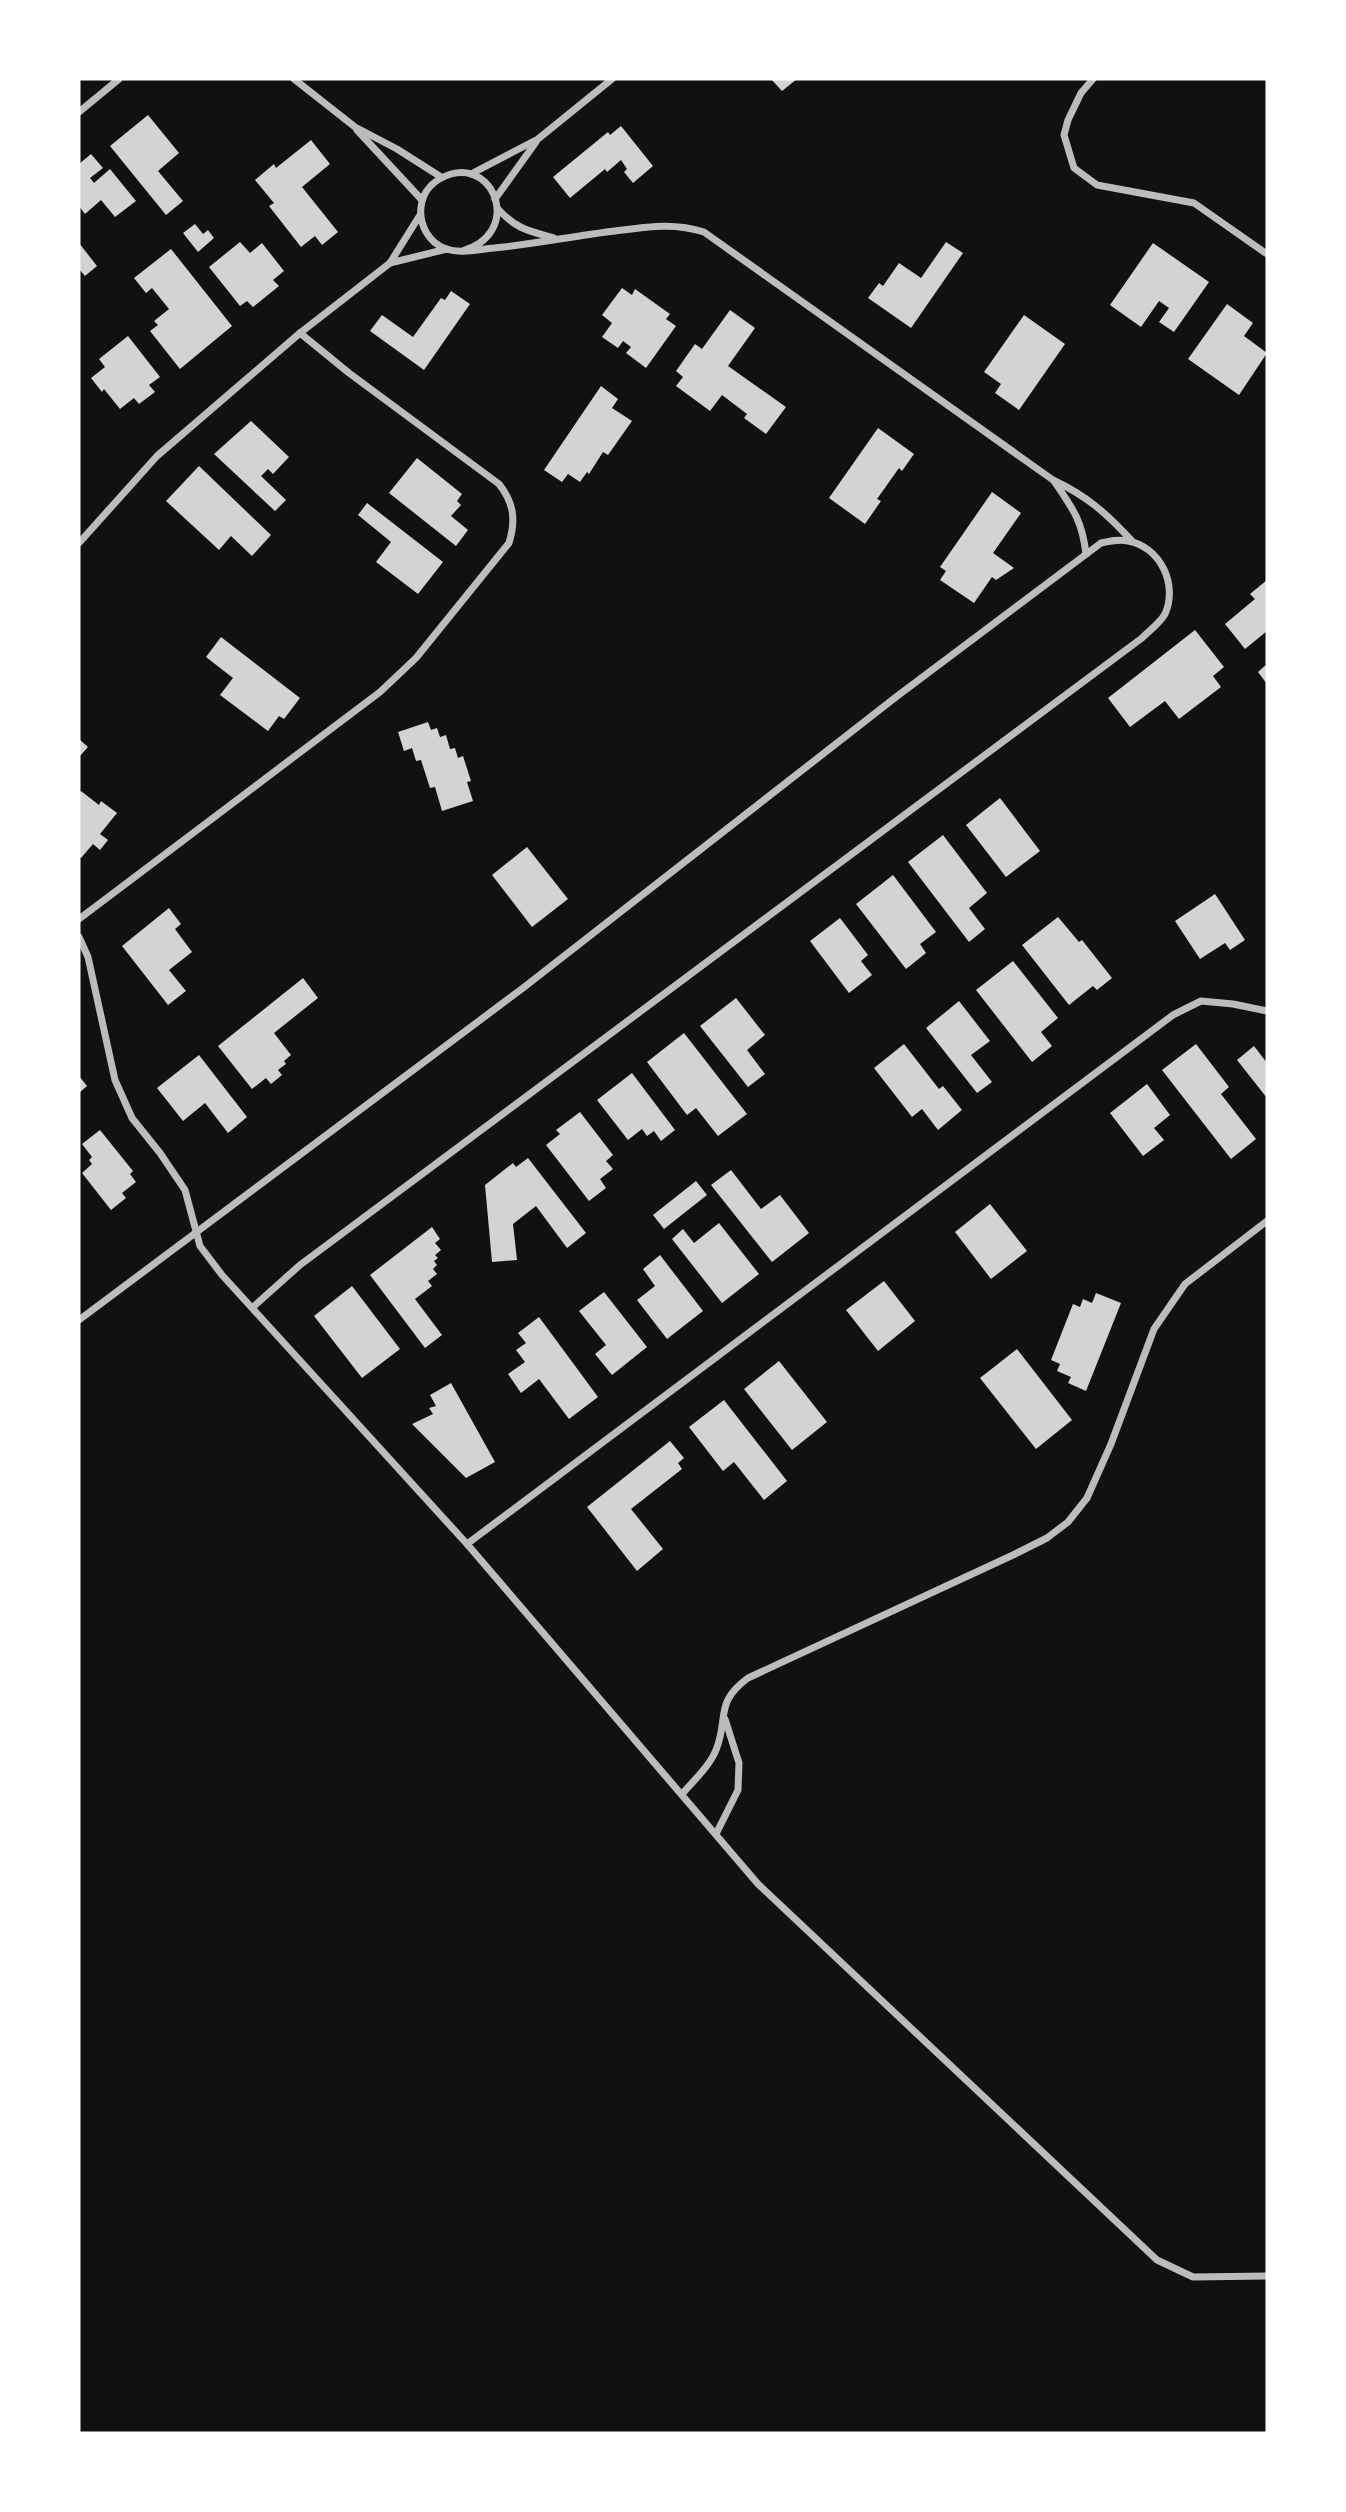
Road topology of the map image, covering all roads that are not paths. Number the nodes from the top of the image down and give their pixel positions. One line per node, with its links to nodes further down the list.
1 (119, 79): 5 (street)
2 (294, 79): 6 (street)
3 (612, 79): 7 (street)
4 (1093, 79): 17 (street)
5 (79, 112)
6 (355, 127): 9 (street); 11 (street)
7 (538, 139): 8 (street); 10 (street)
8 (471, 174): 9 (street); 10 (street)
9 (441, 177): 11 (street)
10 (495, 199): 12 (street)
11 (422, 200): 13 (street)
12 (498, 209): 14 (street); 16 (street)
13 (420, 215): 15 (street); 18 (street)
14 (555, 238): 16 (street); 20 (street)
15 (447, 249): 16 (street); 18 (street)
16 (462, 251)
17 (1267, 254)
18 (390, 264): 19 (street)
19 (300, 333): 22 (street); 24 (street)
20 (1053, 480): 21 (street); 23 (street)
21 (1131, 541): 23 (street); 29 (street)
22 (79, 543)
23 (1086, 554): 28 (street)
24 (79, 919)
25 (79, 937): 28 (street)
26 (1267, 1011): 31 (street)
27 (1267, 1221): 32 (street)
28 (196, 1230): 29 (street); 30 (street)
29 (253, 1307): 31 (street)
30 (79, 1320)
31 (467, 1544): 33 (street)
32 (723, 1715): 33 (street); 34 (street)
33 (682, 1794): 34 (street)
34 (716, 1833): 35 (street)
35 (1267, 2276)

